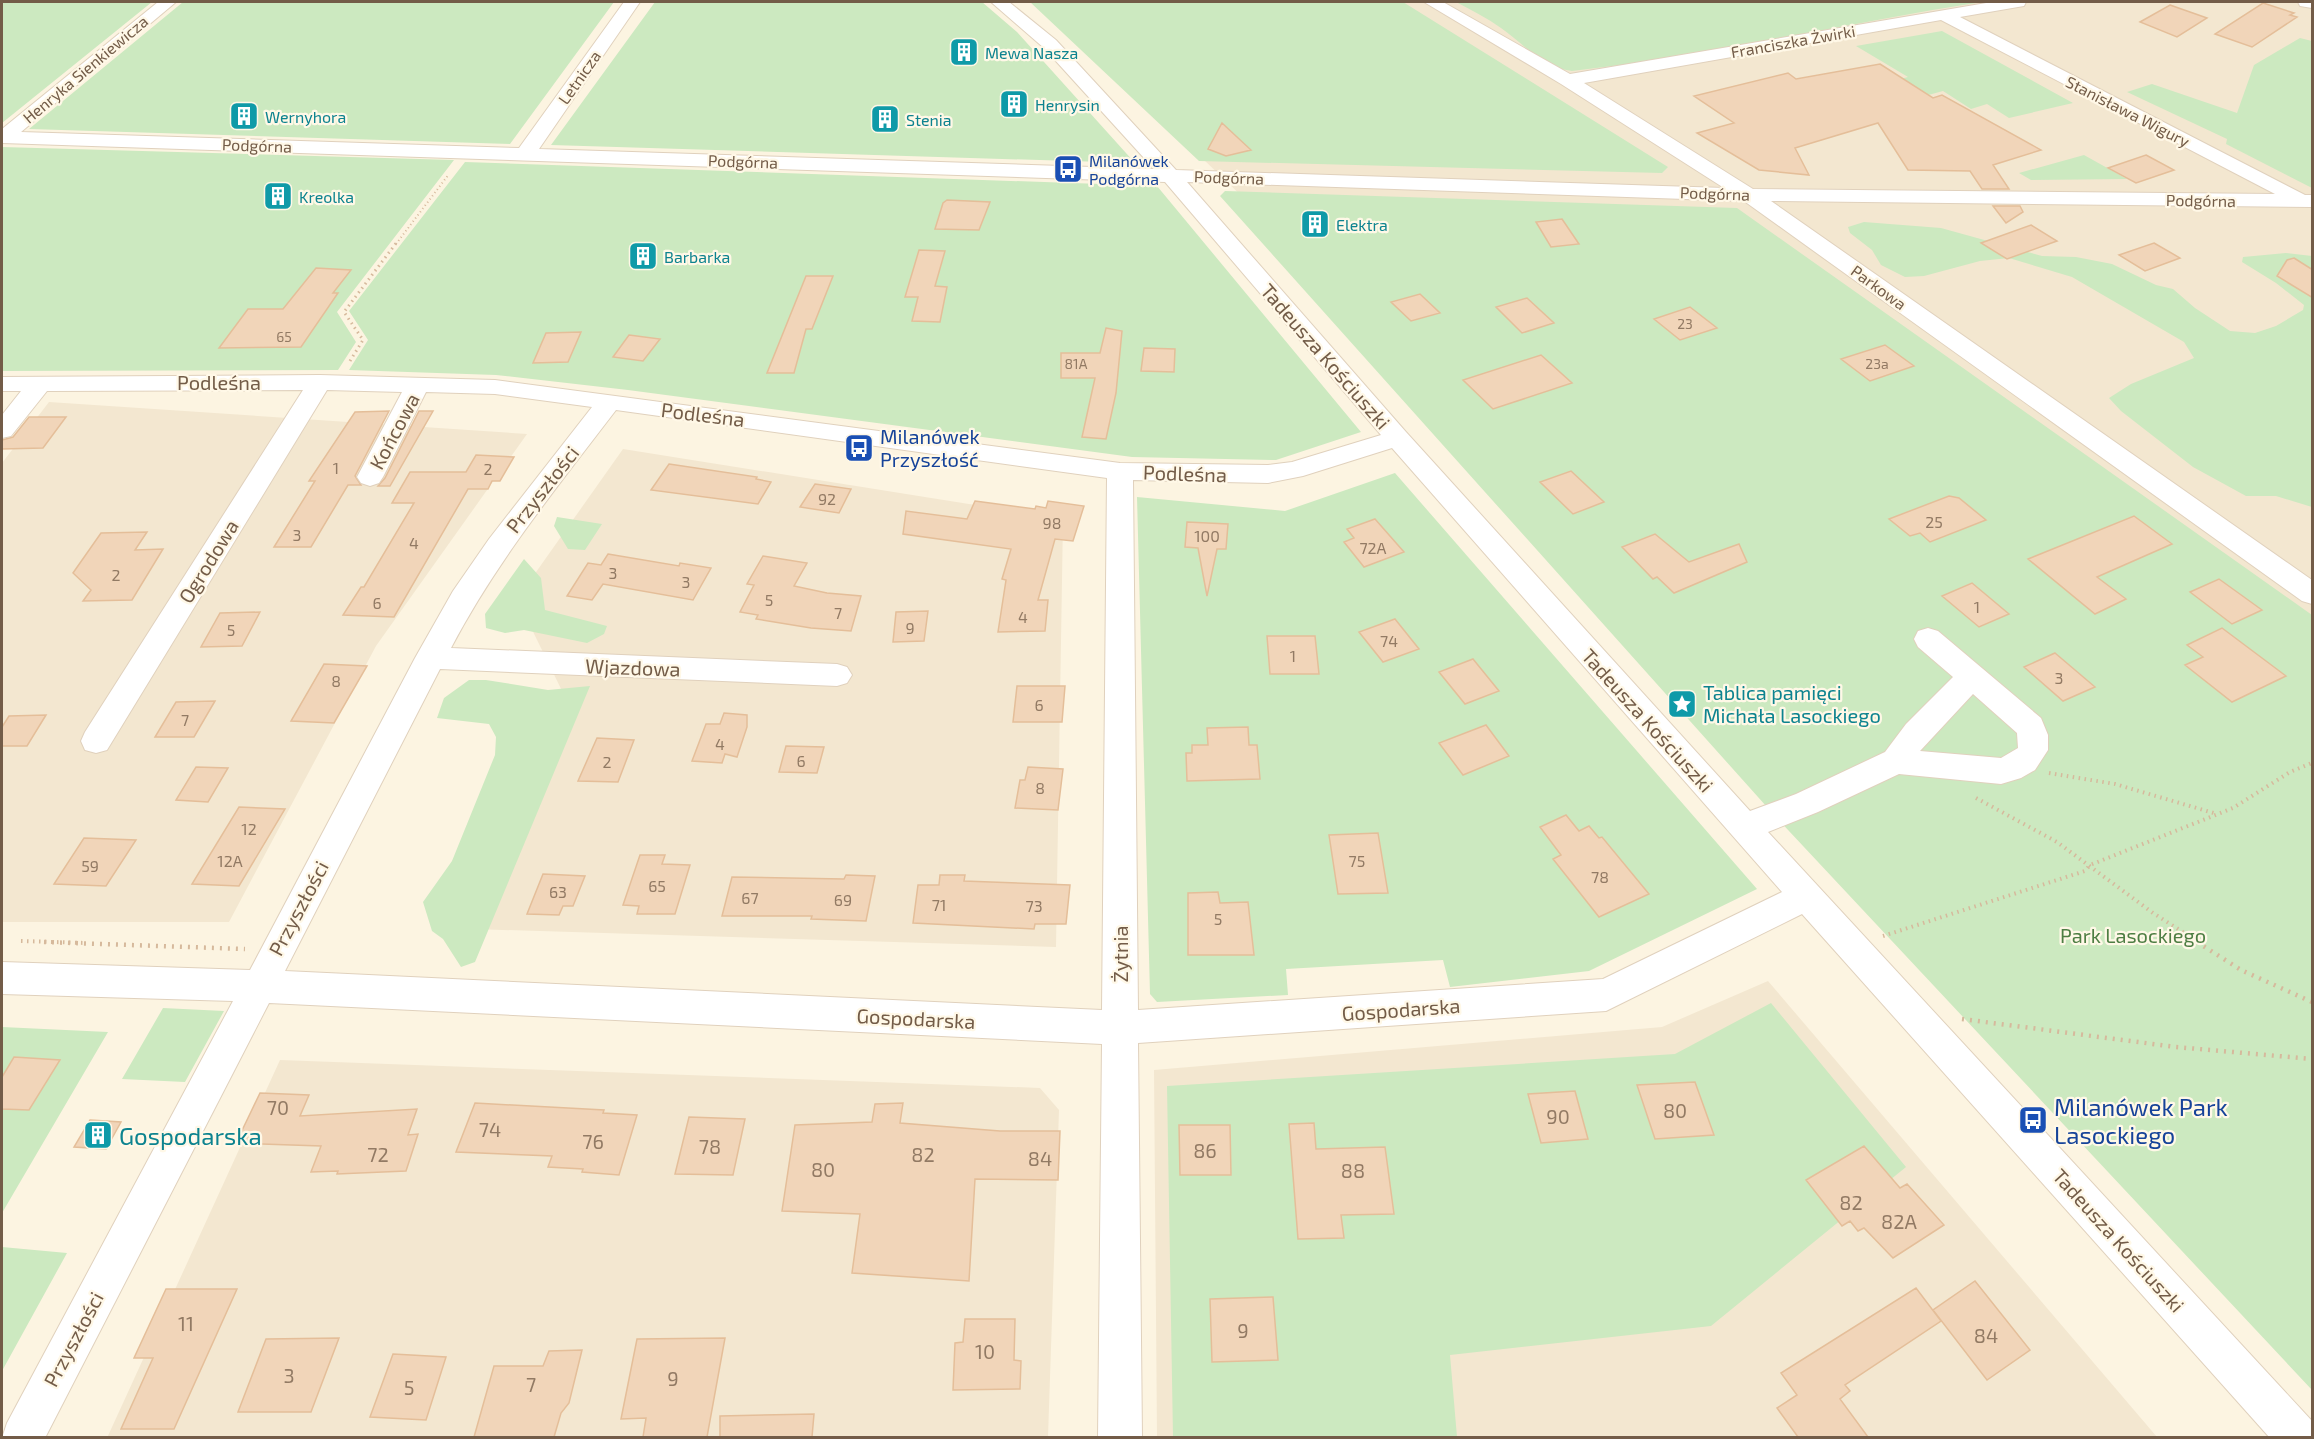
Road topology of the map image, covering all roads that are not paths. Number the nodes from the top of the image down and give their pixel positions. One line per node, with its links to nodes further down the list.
1 (168, 2): 10 (street, Henryka Sienkiewicza)
2 (632, 2): 11 (street, Letnicza)
3 (999, 2): 12 (street, Tadeusza Kościuszki)
4 (1432, 2): 9 (street, Parkowa)
5 (2018, 2): 8 (street, Franciszka Żwirki)
6 (2306, 2): 7 (street)
7 (2313, 3)
8 (1943, 15): 9 (street, Franciszka Żwirki); 14 (street, Stanisława Wigury)
9 (1567, 80): 13 (street, Parkowa)
10 (2, 137): 11 (street, Podgórna)
11 (526, 153): 12 (street, Podgórna)
12 (1170, 175): 13 (street, Podgórna); 21 (street, Tadeusza Kościuszki)
13 (1749, 195): 14 (street, Podgórna); 24 (street, Parkowa)
14 (2309, 203)
15 (320, 381): 17 (street, Podleśna); 18 (street, Podleśna); 29 (street, Ogrodowa)
16 (2, 384): 17 (street, Podleśna)
17 (40, 384): 20 (street)
18 (418, 385): 19 (street, Podleśna); 23 (street, Końcowa)
19 (610, 402): 22 (street, Podleśna); 26 (street, Przyszłości)
20 (2, 430)
21 (1397, 438): 22 (street, Podleśna); 31 (street, Tadeusza Kościuszki)
22 (1120, 471): 35 (street, Żytnia)
23 (370, 477)
24 (2313, 594)
25 (1928, 639): 28 (street)
26 (429, 658): 27 (street, Wjazdowa); 34 (street, Przyszłości)
27 (837, 675)
28 (1972, 676): 30 (street); 30 (street)
29 (96, 741)
30 (1896, 761): 31 (street)
31 (1744, 827): 32 (street, Tadeusza Kościuszki)
32 (1806, 896): 35 (street, Gospodarska); 38 (street, Tadeusza Kościuszki)
33 (2, 978): 34 (street, Gospodarska)
34 (257, 986): 35 (street, Gospodarska); 36 (street, Przyszłości)
35 (1119, 1028): 37 (street, Żytnia)
36 (22, 1437)
37 (1120, 1437)
38 (2299, 1437)

